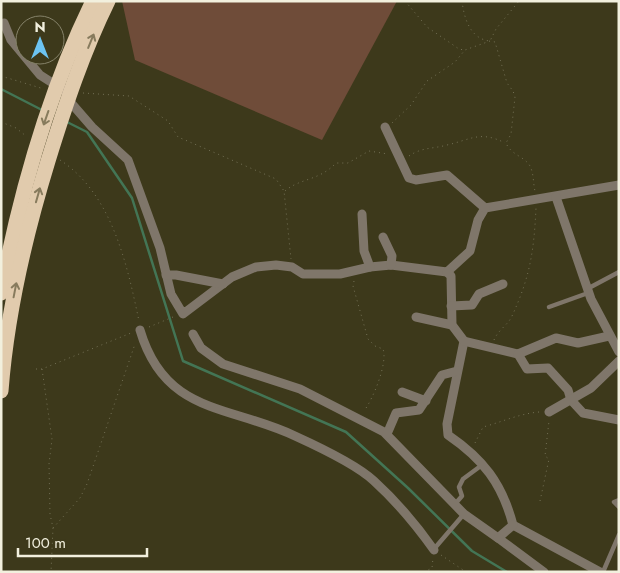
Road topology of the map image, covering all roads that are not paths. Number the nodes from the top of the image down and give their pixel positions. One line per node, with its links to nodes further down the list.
1 (108, 1): 2 (highway)
2 (94, 9): 10 (highway)
3 (4, 23): 15 (street)
4 (385, 127): 7 (street)
5 (619, 185): 6 (street)
6 (556, 197): 7 (street); 18 (street)
7 (485, 208): 13 (street)
8 (362, 214): 12 (street)
9 (383, 237): 11 (street)
10 (18, 240): 19 (highway); 32 (highway, one-way to 10)
11 (391, 265): 12 (street); 13 (street)
12 (370, 267): 16 (street)
13 (447, 272): 20 (street)
14 (619, 272): 18 (lane)
15 (166, 275): 16 (street); 16 (street)
16 (223, 284)
17 (503, 284): 20 (street)
18 (588, 291): 21 (lane); 26 (street)
19 (1, 293)
20 (451, 306): 23 (street)
21 (550, 306)
22 (416, 316): 23 (street)
23 (452, 325): 27 (street)
24 (142, 329): 47 (street)
25 (193, 334): 38 (street)
26 (609, 336): 28 (street); 29 (street)
27 (464, 341): 29 (street); 31 (street)
28 (619, 352)
29 (518, 354): 34 (street)
30 (619, 361): 34 (street)
31 (457, 371): 35 (street); 39 (street)
32 (1, 391)
33 (402, 392): 35 (street)
34 (571, 400): 36 (street); 37 (street)
35 (426, 401): 38 (street)
36 (549, 412)
37 (619, 420)
38 (387, 434): 41 (street)
39 (482, 465): 41 (lane); 44 (street)
40 (619, 500): 42 (lane)
41 (455, 504): 43 (street)
42 (619, 507)
43 (464, 514): 46 (street); 47 (lane)
44 (513, 525): 46 (street); 49 (street)
45 (619, 535): 49 (lane)
46 (498, 538): 48 (street)
47 (434, 550)
48 (544, 572)
49 (602, 572)

